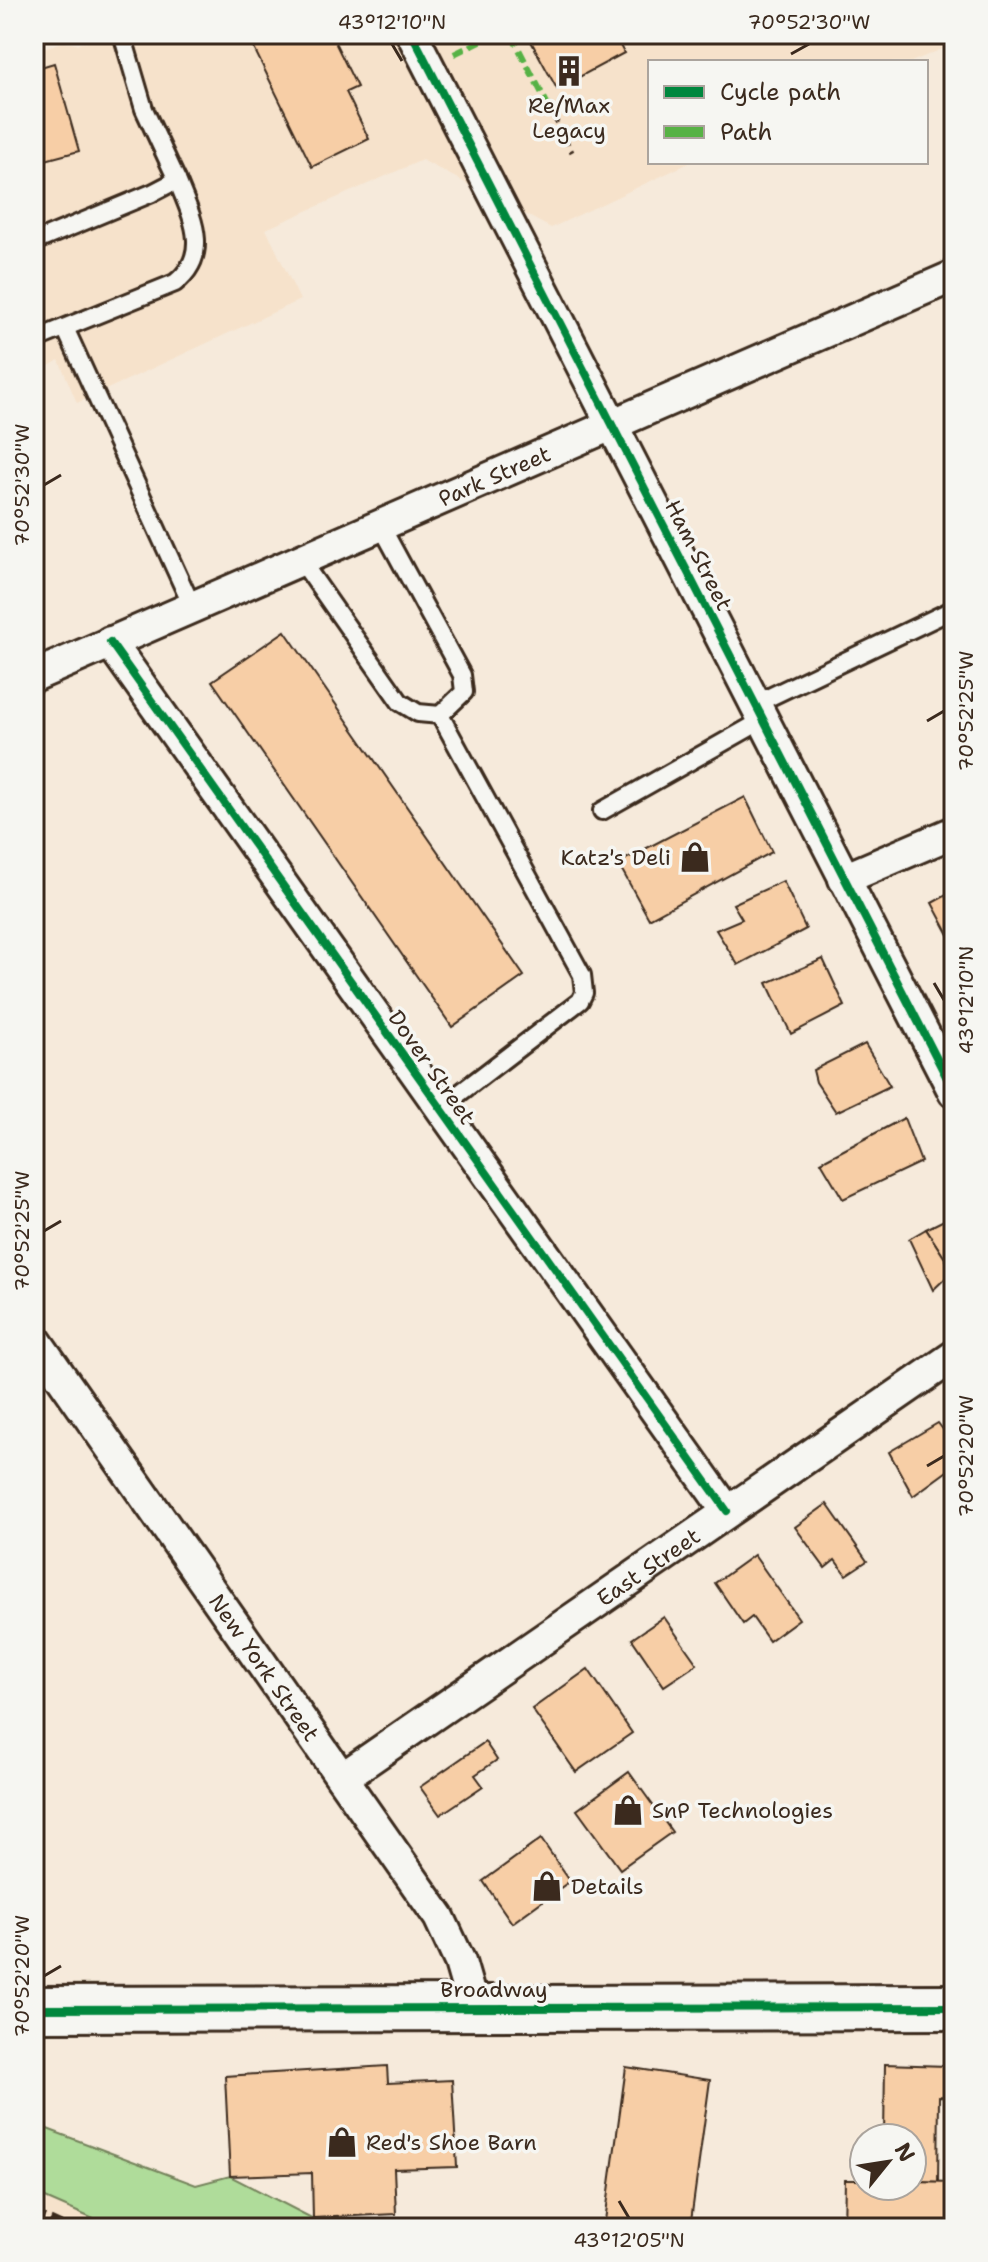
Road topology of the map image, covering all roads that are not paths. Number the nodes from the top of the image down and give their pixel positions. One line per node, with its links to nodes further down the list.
1 (122, 34): 3 (lane)
2 (412, 34): 8 (street, Ham Street)
3 (177, 180): 4 (lane); 6 (lane)
4 (34, 242)
5 (954, 276): 8 (street, Park Street)
6 (65, 328): 7 (lane); 11 (lane)
7 (34, 340)
8 (611, 423): 9 (street, Park Street); 15 (street, Ham Street)
9 (380, 524): 10 (street, Park Street); 16 (lane)
10 (300, 559): 11 (street, Park Street); 16 (lane)
11 (192, 606): 13 (street, Park Street)
12 (954, 609): 15 (lane)
13 (110, 642): 14 (street, Park Street); 21 (street, Dover Street)
14 (34, 676)
15 (759, 712): 17 (lane); 19 (street, Ham Street)
16 (440, 715): 21 (lane)
17 (602, 811)
18 (954, 832): 19 (street)
19 (844, 879): 20 (street, Ham Street)
20 (954, 1092)
21 (439, 1109): 24 (street, Dover Street)
22 (34, 1338): 25 (street, New York Street)
23 (954, 1356): 24 (street, East Street)
24 (727, 1511): 25 (street, East Street)
25 (342, 1778): 26 (street, New York Street)
26 (473, 2007): 27 (street, Broadway); 28 (street, Broadway)
27 (954, 2007)
28 (34, 2009)

